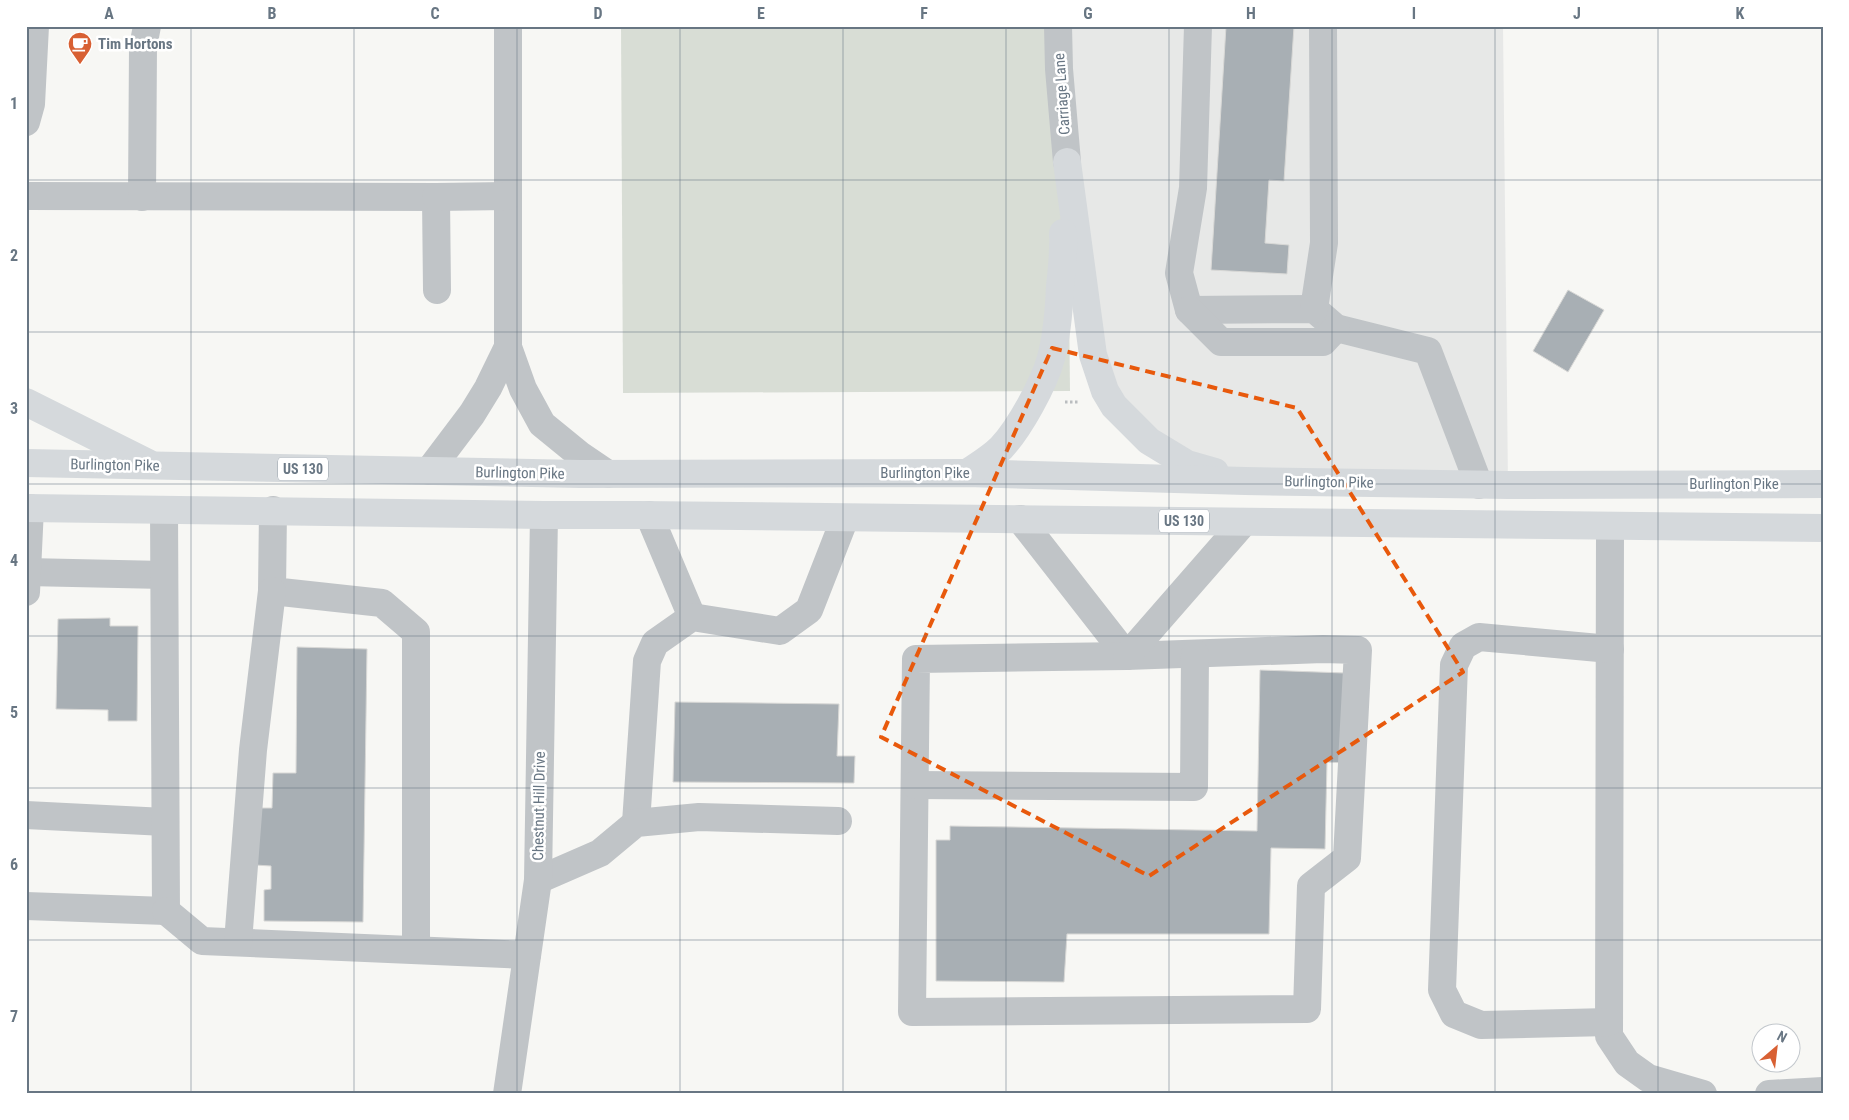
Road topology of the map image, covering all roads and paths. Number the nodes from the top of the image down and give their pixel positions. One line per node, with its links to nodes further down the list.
1 (35, 26): 7 (street)
2 (508, 26): 10 (street)
3 (1058, 26): 8 (street, Carriage Lane)
4 (1198, 26): 15 (street)
5 (1323, 26): 14 (street)
6 (142, 33): 11 (street)
7 (26, 122)
8 (1067, 162): 22 (highway); 24 (highway)
9 (26, 196): 11 (street)
10 (508, 196): 12 (street); 17 (street)
11 (142, 197): 12 (street)
12 (436, 197): 13 (street)
13 (437, 290)
14 (1314, 308): 15 (street); 16 (street)
15 (1189, 310): 16 (street)
16 (1336, 328): 25 (street)
17 (508, 347): 21 (street); 23 (street)
18 (26, 402): 20 (highway)
19 (26, 464): 20 (highway, Burlington Pike / US 130)
20 (154, 466): 21 (highway, Burlington Pike / US 130)
21 (429, 471): 23 (highway, Burlington Pike / US 130)
22 (967, 473): 23 (highway, Burlington Pike / US 130); 24 (highway, Burlington Pike / US 130)
23 (608, 474)
24 (1245, 481): 25 (highway, Burlington Pike / US 130)
25 (1479, 484): 26 (highway, Burlington Pike / US 130)
26 (1823, 484)
27 (28, 508): 28 (highway, US 130); 38 (street)
28 (164, 510): 29 (highway, US 130); 37 (street)
29 (273, 510): 30 (highway, US 130); 39 (street)
30 (544, 515): 31 (highway, US 130); 49 (street, Chestnut Hill Drive)
31 (650, 515): 32 (highway, US 130); 40 (street)
32 (845, 518): 33 (highway, US 130); 40 (street)
33 (1020, 520): 34 (highway, US 130); 43 (street)
34 (1244, 522): 35 (highway, US 130); 43 (street)
35 (1610, 527): 36 (highway, US 130); 41 (street)
36 (1823, 528)
37 (164, 575): 38 (street); 46 (street)
38 (27, 582)
39 (272, 591): 52 (street); 53 (street)
40 (692, 616): 48 (street)
41 (1610, 649): 55 (street); 55 (street)
42 (1195, 654): 43 (street); 44 (street); 44 (street)
43 (1127, 656): 44 (street)
44 (915, 785)
45 (26, 815): 46 (street)
46 (165, 822): 51 (street)
47 (838, 822): 48 (street)
48 (636, 823): 49 (street)
49 (538, 880): 54 (street, Chestnut Hill Drive)
50 (26, 906): 51 (street)
51 (166, 911): 52 (street)
52 (238, 942): 53 (street)
53 (416, 950): 54 (street)
54 (527, 955): 57 (street, Chestnut Hill Drive)
55 (1609, 1022): 58 (street)
56 (1823, 1090): 59 (street)
57 (507, 1094)
58 (1703, 1094)
59 (1769, 1094)

